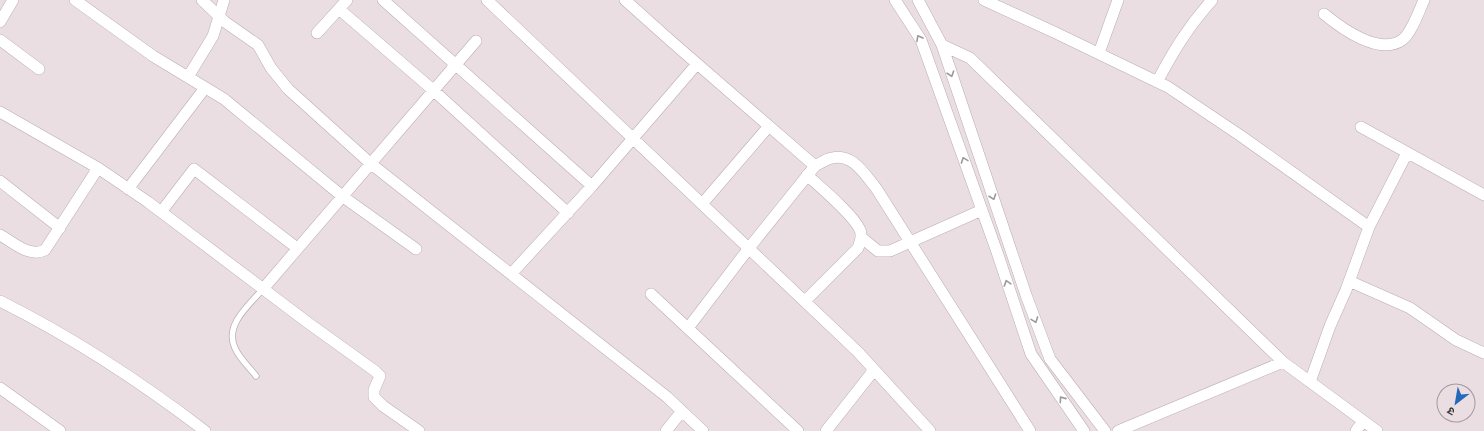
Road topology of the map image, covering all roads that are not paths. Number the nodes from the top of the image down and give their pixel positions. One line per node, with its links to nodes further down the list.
1 (13, 0): 18 (street)
2 (75, 0): 27 (street)
3 (202, 0): 17 (street)
4 (224, 0): 17 (street)
5 (347, 0): 15 (street)
6 (383, 0): 25 (street)
7 (625, 0): 24 (street)
8 (895, 0): 46 (street, one-way to 8)
9 (918, 0): 22 (street)
10 (984, 0): 23 (street)
11 (1118, 0): 23 (street)
12 (1212, 0): 28 (street)
13 (1424, 0): 16 (street)
14 (491, 2): 34 (street)
15 (339, 9): 19 (street); 30 (street)
16 (1324, 14)
17 (219, 17): 27 (street); 36 (street)
18 (0, 22)
19 (317, 34)
20 (0, 40): 26 (street)
21 (476, 41): 25 (street)
22 (942, 45): 65 (street); 82 (street, one-way to 82)
23 (1098, 53): 28 (street)
24 (697, 64): 32 (street); 34 (street)
25 (455, 65): 30 (street); 41 (street)
26 (39, 70)
27 (188, 78): 29 (street)
28 (1157, 82): 49 (street)
29 (205, 88): 42 (street); 44 (street)
30 (433, 90): 36 (street); 48 (street)
31 (0, 112): 38 (street)
32 (769, 126): 37 (street); 45 (street)
33 (1361, 127): 35 (street)
34 (632, 138): 41 (street); 45 (street)
35 (1407, 153): 43 (street); 49 (street)
36 (370, 163): 44 (street); 57 (street)
37 (815, 166): 39 (street); 53 (street)
38 (98, 168): 42 (street); 50 (street)
39 (807, 175): 52 (street); 55 (street)
40 (0, 181): 50 (street)
41 (592, 186): 48 (street)
42 (128, 189): 47 (street)
43 (1484, 195)
44 (342, 196): 54 (street); 56 (street)
45 (702, 204): 55 (street)
46 (982, 210): 53 (street); 81 (street, one-way to 46)
47 (160, 212): 54 (street); 59 (street)
48 (568, 212): 57 (street)
49 (1370, 227): 58 (street)
50 (60, 228): 51 (street)
51 (0, 234)
52 (862, 238): 53 (street); 62 (street)
53 (911, 243): 80 (street)
54 (297, 248): 59 (street)
55 (749, 248): 62 (street); 63 (street)
56 (416, 249)
57 (511, 274): 70 (street)
58 (1349, 281): 64 (street); 68 (street)
59 (263, 289): 67 (lane); 74 (street)
60 (651, 294): 63 (street)
61 (0, 301): 73 (street)
62 (805, 301): 66 (street)
63 (688, 328): 77 (street)
64 (1484, 353)
65 (1283, 362): 68 (street); 83 (street)
66 (874, 370): 78 (street); 79 (street)
67 (256, 376)
68 (1310, 382): 71 (street)
69 (0, 388): 72 (street)
70 (682, 411): 75 (street); 76 (street)
71 (1363, 421): 84 (street); 85 (street)
72 (60, 431)
73 (205, 431)
74 (419, 431)
75 (666, 431)
76 (703, 431)
77 (798, 431)
78 (826, 431)
79 (930, 431)
80 (1030, 431)
81 (1084, 431)
82 (1105, 431)
83 (1118, 431)
84 (1356, 431)
85 (1377, 431)

